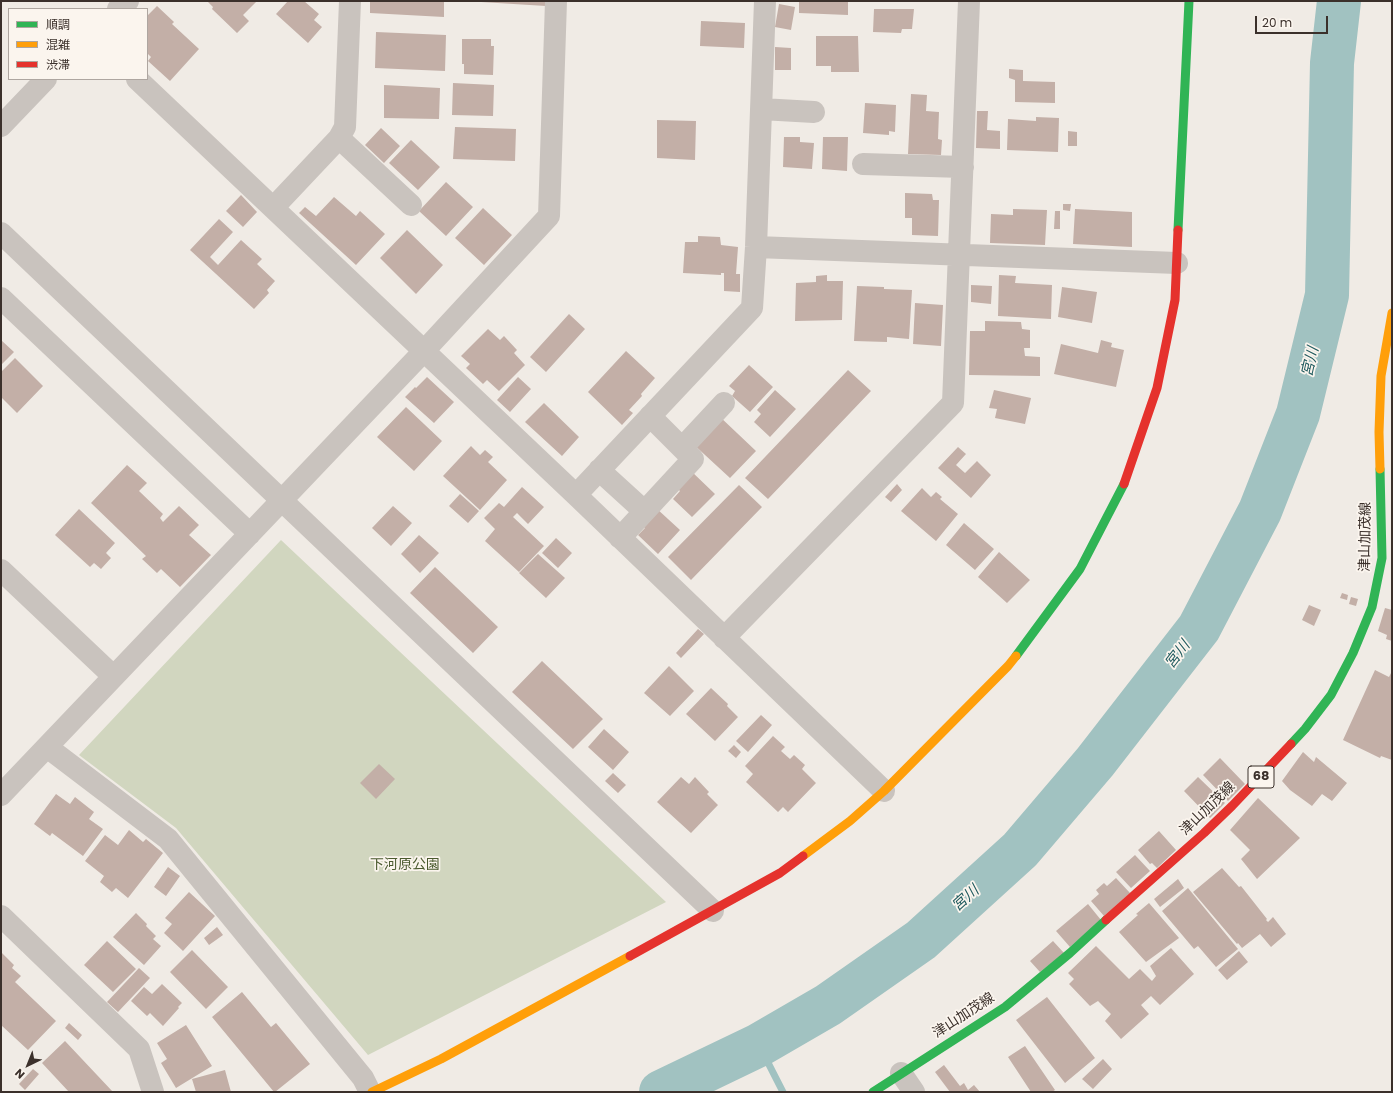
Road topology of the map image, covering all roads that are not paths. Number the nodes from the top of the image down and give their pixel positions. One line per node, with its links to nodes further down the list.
1 (128, 1): 7 (street)
2 (350, 1): 13 (street)
3 (556, 1): 24 (street)
4 (765, 1): 10 (street)
5 (969, 1): 15 (street)
6 (1189, 1): 21 (street)
7 (119, 8)
8 (45, 80): 12 (street)
9 (138, 80): 17 (street)
10 (761, 109): 11 (street); 19 (street)
11 (814, 112)
12 (1, 126)
13 (338, 138): 16 (street); 17 (street)
14 (862, 164): 15 (street)
15 (963, 167): 20 (street)
16 (411, 205)
17 (273, 208): 24 (street)
18 (1, 233): 30 (street)
19 (756, 247): 20 (street); 26 (street)
20 (960, 255): 21 (street); 35 (street)
21 (1177, 263): 38 (street)
22 (1, 298): 32 (street)
23 (1392, 313): 42 (street, 津山加茂線 / 68)
24 (424, 351): 29 (street); 30 (street)
25 (724, 403): 27 (street)
26 (650, 416): 27 (street); 28 (street)
27 (682, 448): 31 (street)
28 (599, 470): 29 (street); 31 (street)
29 (576, 495): 33 (street)
30 (282, 501): 32 (street); 40 (street)
31 (644, 511): 33 (street)
32 (250, 534): 36 (street)
33 (620, 538): 35 (street)
34 (1, 570): 36 (street)
35 (724, 638): 38 (street)
36 (113, 676): 37 (street)
37 (47, 747): 39 (street); 44 (street)
38 (884, 791): 40 (street)
39 (1, 795)
40 (713, 911): 44 (street)
41 (1, 916): 43 (street)
42 (901, 1073): 45 (street, 津山加茂線 / 68); 46 (street)
43 (153, 1092)
44 (371, 1092)
45 (873, 1092)
46 (914, 1092)

